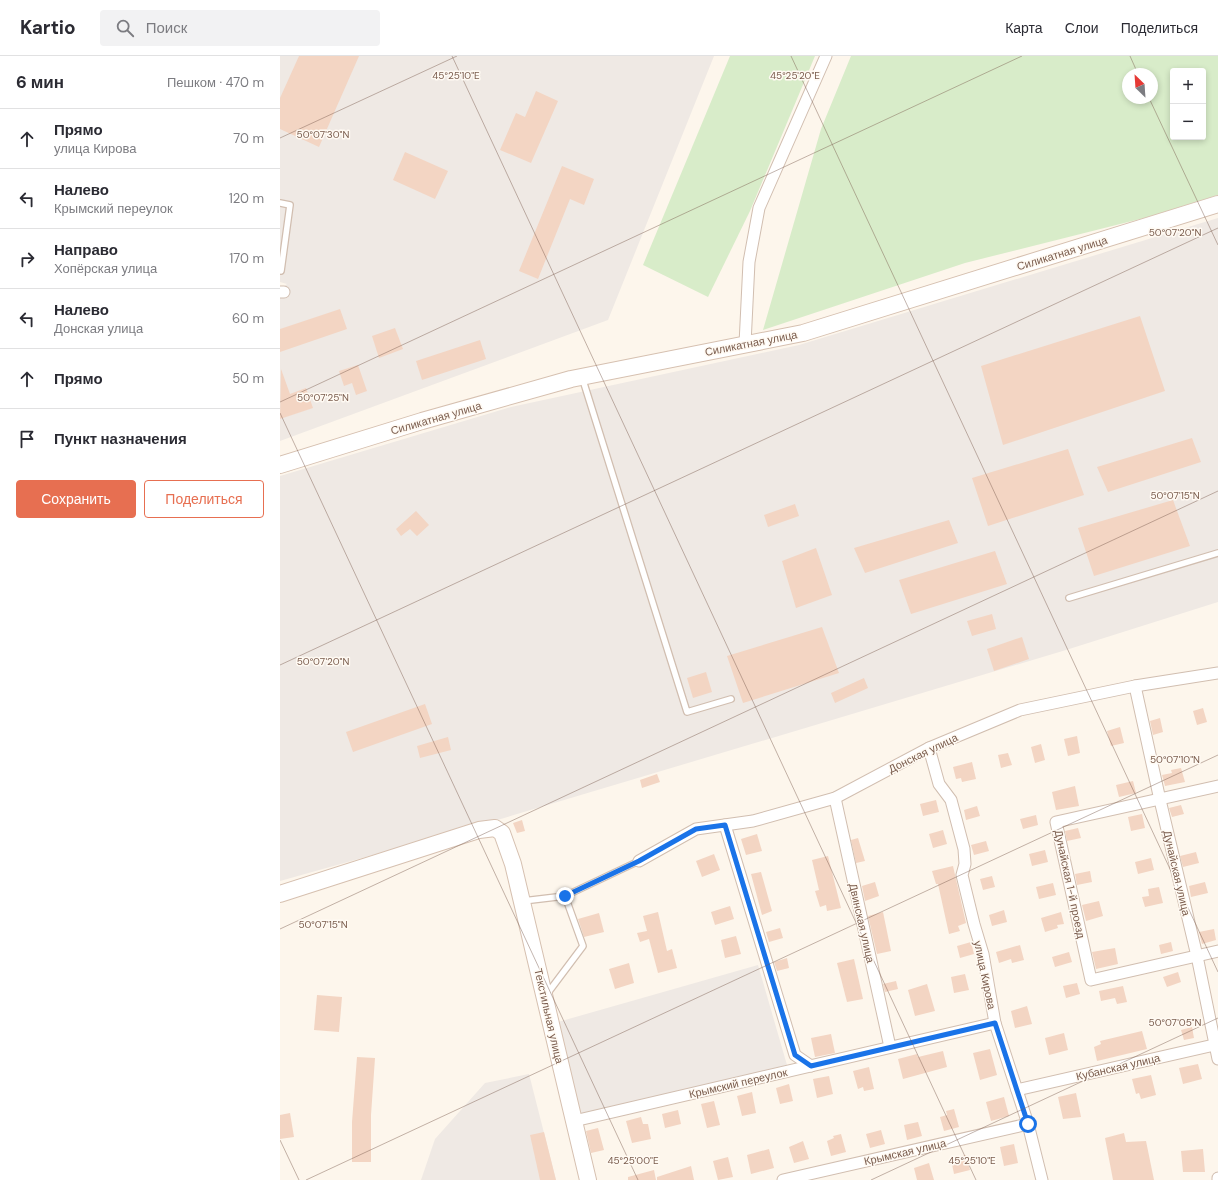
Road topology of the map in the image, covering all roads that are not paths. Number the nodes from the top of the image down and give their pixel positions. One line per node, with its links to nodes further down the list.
1 (826, 56): 5 (street)
2 (280, 203): 4 (lane)
3 (1218, 204): 5 (street, Силикатная улица)
4 (281, 271)
5 (745, 344): 6 (street, Силикатная улица)
6 (582, 377): 7 (street, Силикатная улица); 12 (lane)
7 (280, 465)
8 (1218, 553): 9 (lane)
9 (1069, 598)
10 (1218, 673): 11 (street, Донская улица)
11 (1136, 686): 13 (street, Донская улица); 16 (street, Дунайская улица)
12 (731, 699)
13 (929, 748): 15 (street, Донская улица); 25 (street, улица Кирова)
14 (1218, 786): 16 (street, Дунайская 1-й проезд)
15 (835, 798): 17 (street, Донская улица); 27 (street, Двинская улица)
16 (1160, 800): 23 (street, Дунайская улица); 23 (street, Дунайская 1-й проезд)
17 (725, 825): 18 (street, Донская улица); 29 (street)
18 (639, 861): 20 (lane)
19 (280, 894): 21 (street, Текстильная улица)
20 (565, 896): 21 (lane); 24 (lane)
21 (522, 901): 24 (street, Текстильная улица)
22 (1218, 951): 23 (street, Дунайская 1-й проезд)
23 (1197, 956): 26 (street, Дунайская улица)
24 (545, 997): 31 (street, Текстильная улица)
25 (995, 1023): 27 (street, Крымский переулок); 30 (street, улица Кирова)
26 (1217, 1044): 28 (street, Дунайская улица); 30 (street, Кубанская улица)
27 (890, 1047): 29 (street, Крымский переулок)
28 (1218, 1059)
29 (811, 1066): 31 (street, Крымский переулок)
30 (1017, 1090): 32 (street, улица Кирова)
31 (574, 1121): 33 (street, Текстильная улица)
32 (1028, 1124): 34 (street, Крымская улица); 35 (street, улица Кирова)
33 (588, 1180)
34 (782, 1180)
35 (1042, 1180)

